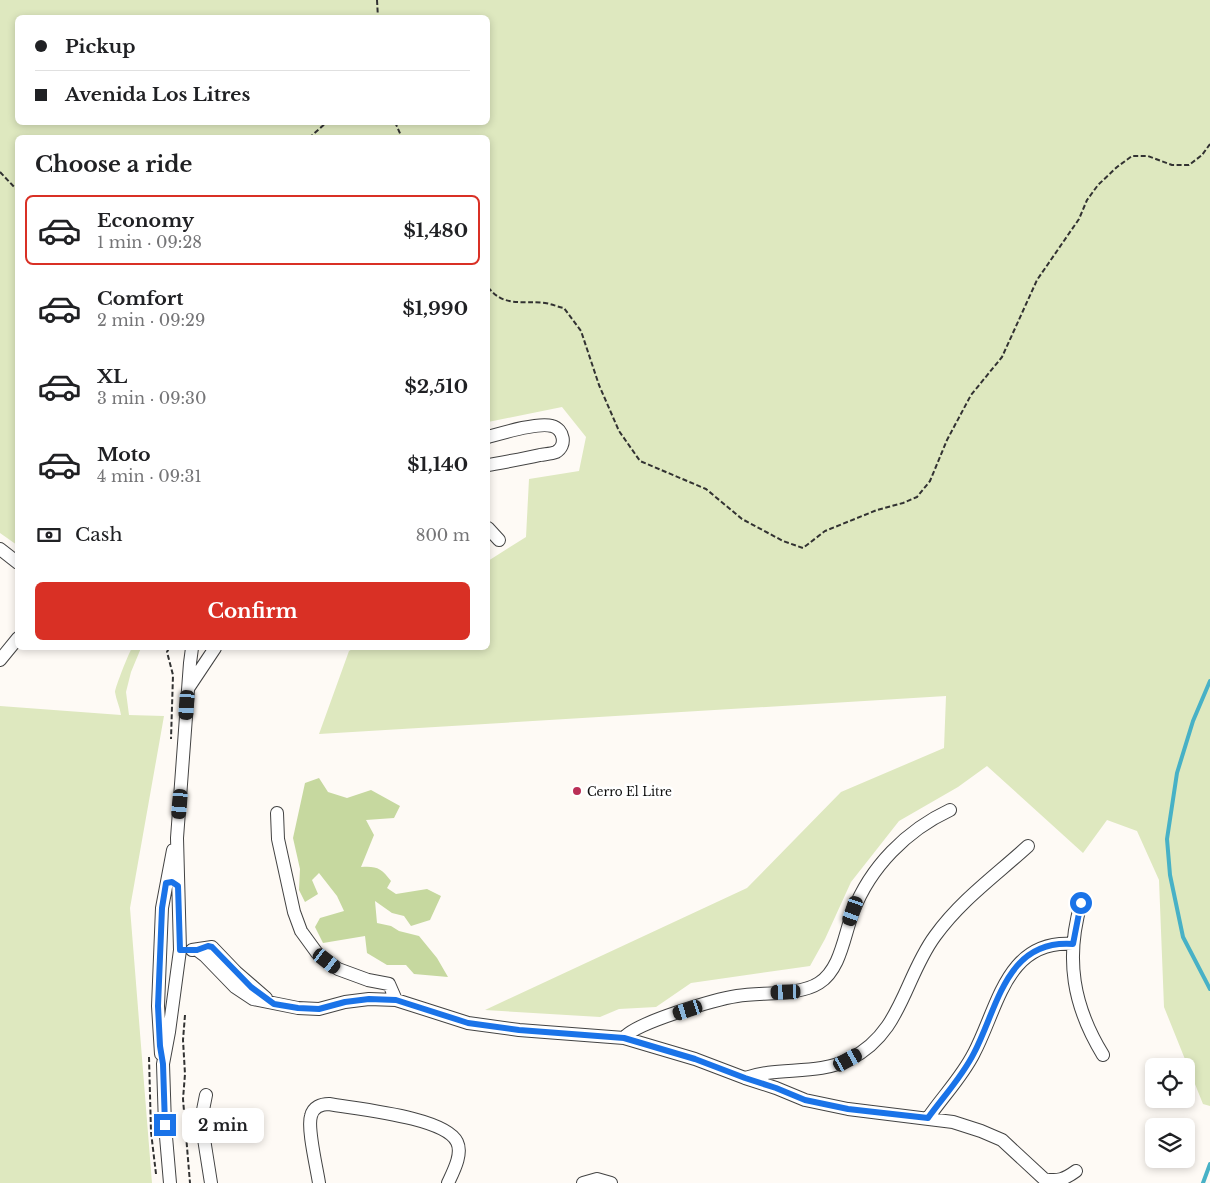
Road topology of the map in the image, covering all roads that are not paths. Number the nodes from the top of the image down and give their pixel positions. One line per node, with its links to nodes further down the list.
1 (490, 437): 2 (street)
2 (490, 466)
3 (490, 530): 4 (street)
4 (499, 540)
5 (0, 549): 6 (street)
6 (15, 561)
7 (15, 642): 10 (street)
8 (192, 650): 11 (street)
9 (214, 650): 11 (street)
10 (0, 660)
11 (188, 689): 15 (street)
12 (950, 810): 22 (street)
13 (277, 813): 19 (street)
14 (1028, 846): 25 (street)
15 (172, 885): 18 (street); 20 (street)
16 (1081, 903): 17 (street)
17 (1073, 944): 23 (street); 27 (street)
18 (180, 950): 19 (street); 21 (street)
19 (396, 1000): 22 (street)
20 (158, 1006): 21 (street); 24 (street)
21 (179, 1007): 24 (street)
22 (624, 1038): 25 (street)
23 (1102, 1055)
24 (163, 1064): 29 (street)
25 (745, 1078): 27 (street)
26 (206, 1095): 30 (street)
27 (928, 1118): 28 (street)
28 (1076, 1171)
29 (170, 1183)
30 (211, 1183)
31 (319, 1183): 32 (street)
32 (448, 1183)
33 (583, 1183): 34 (street)
34 (611, 1183)

